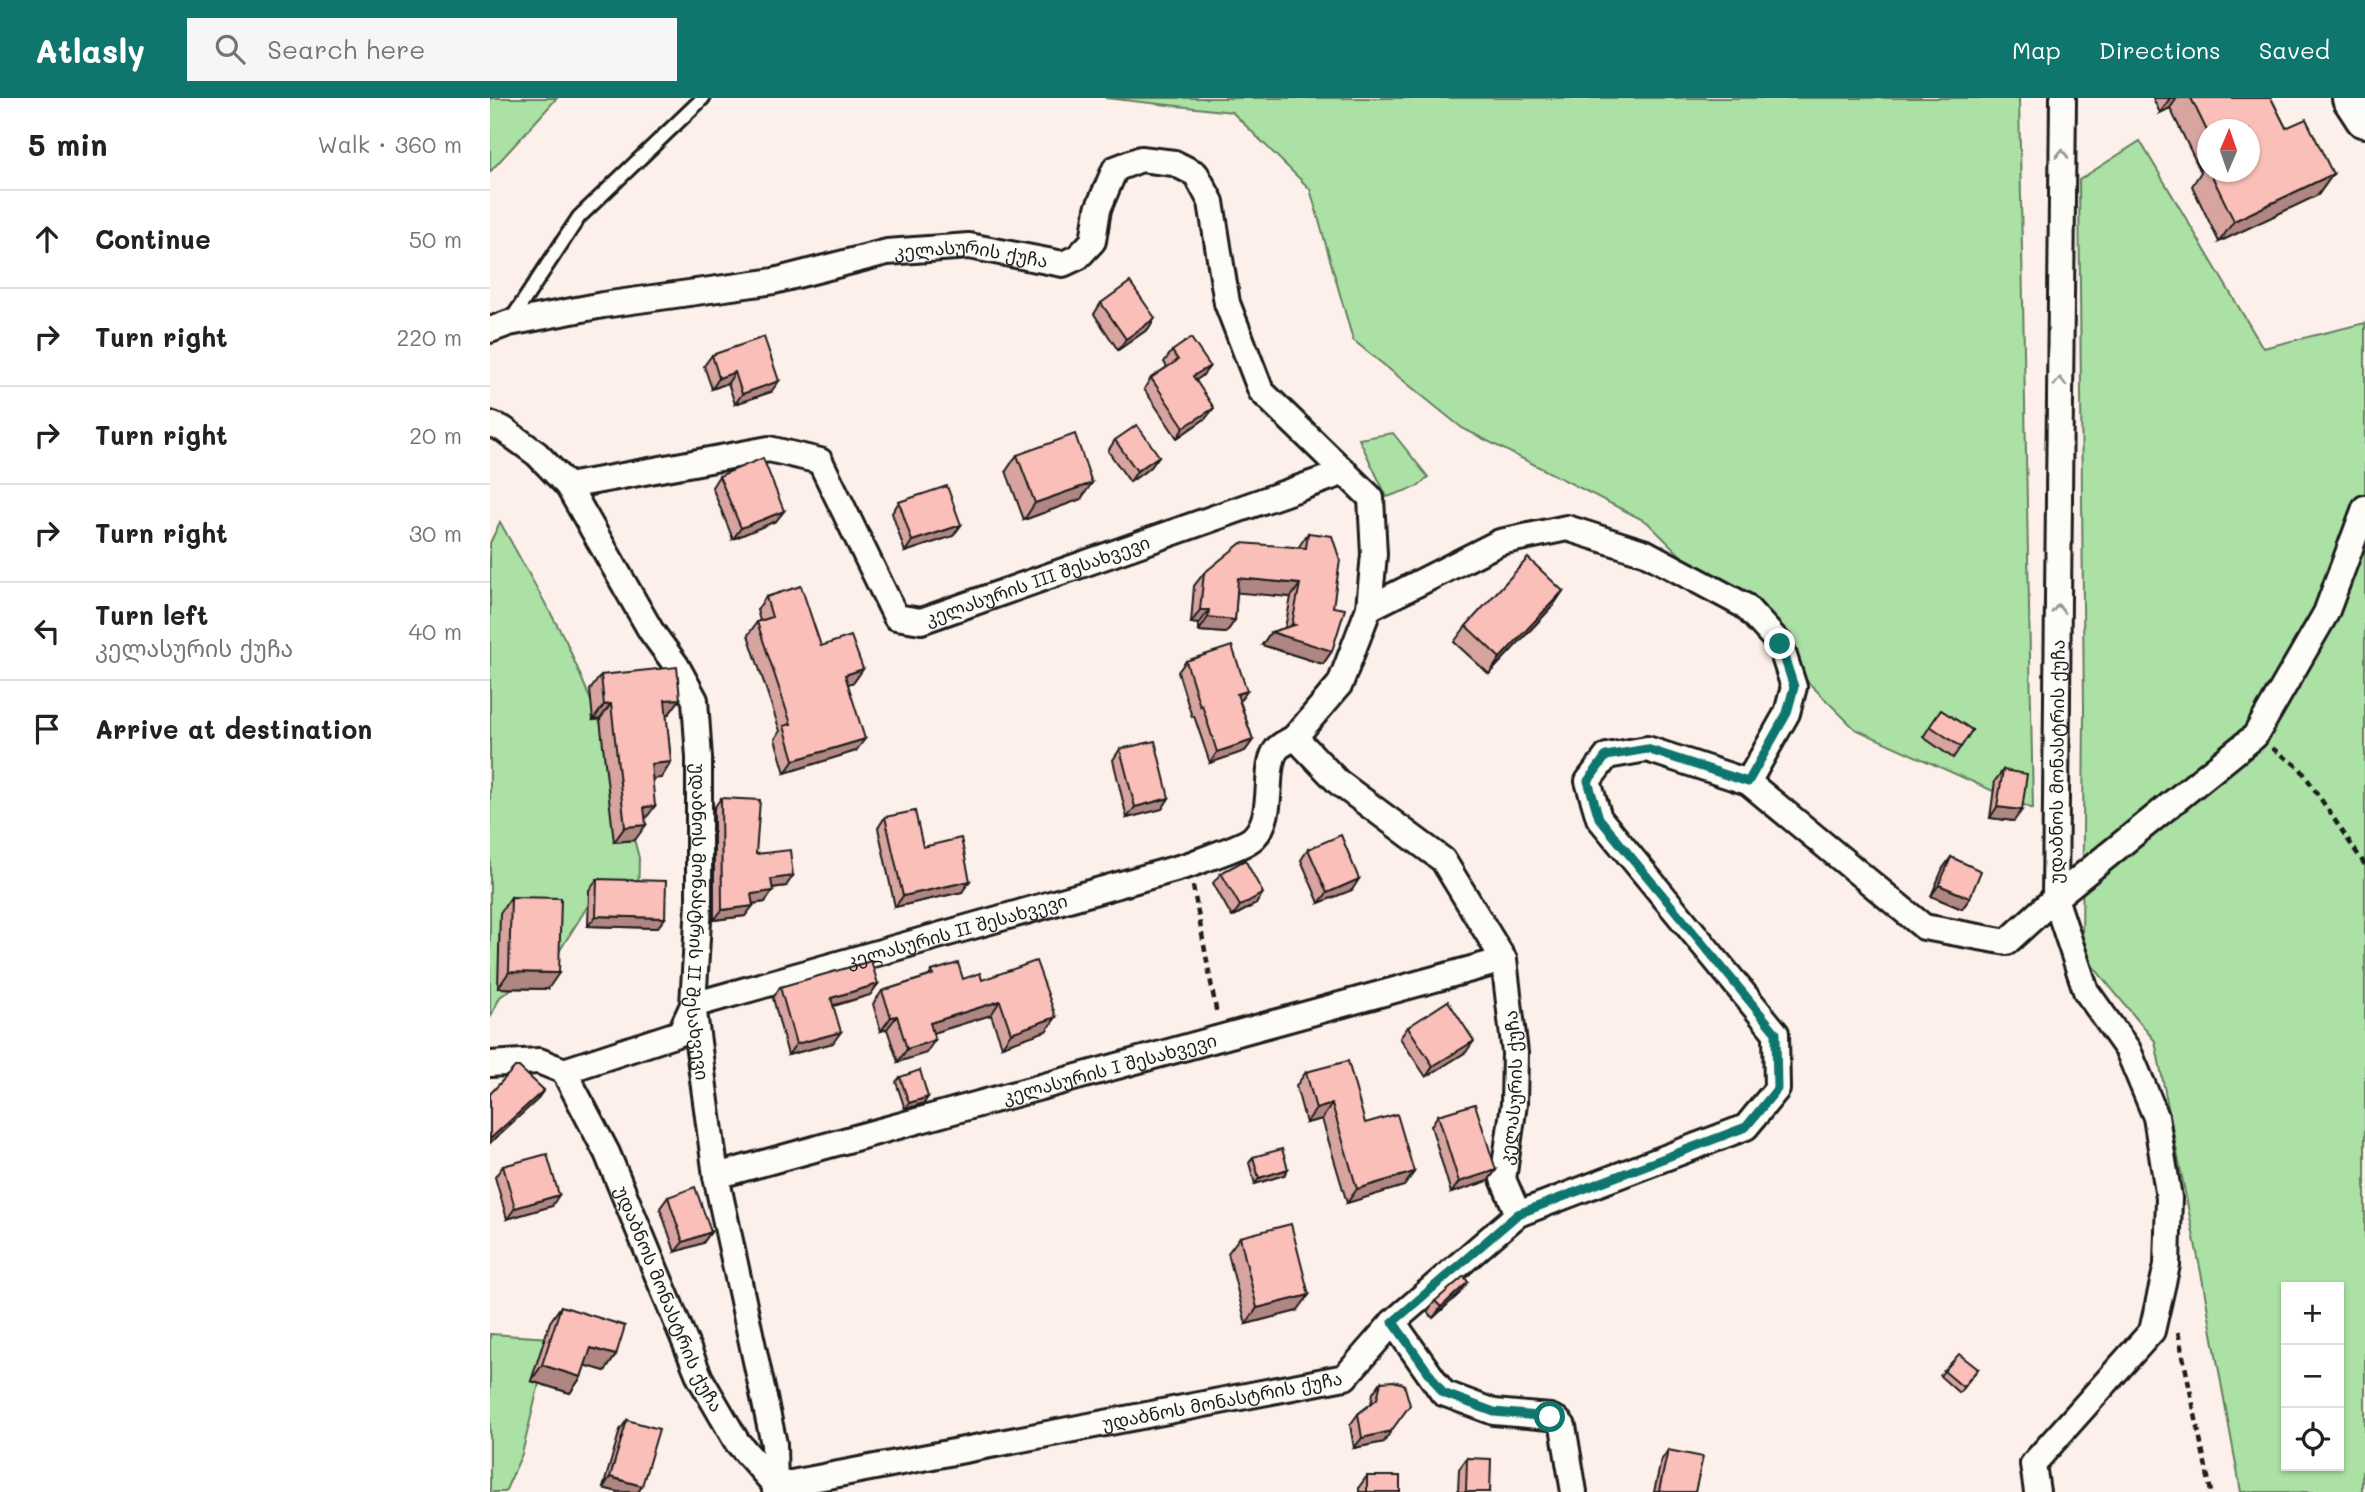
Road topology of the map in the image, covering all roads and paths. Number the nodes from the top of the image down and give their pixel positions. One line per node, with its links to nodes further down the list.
1 (703, 98): 5 (lane)
2 (2063, 98): 16 (street, უდაბნოს მონასტრის ქუჩა, one-way to 2)
3 (2351, 98): 4 (highway)
4 (2365, 118)
5 (499, 327): 7 (street, კელასურის ქუჩა)
6 (490, 424): 8 (street, უდაბნოს მონასტრის II შესახვევი)
7 (1345, 472): 8 (street, კელასურის III შესახვევი); 10 (street, კელასურის ქუჩა)
8 (568, 486): 18 (street, უდაბნოს მონასტრის II შესახვევი)
9 (2365, 508): 11 (street)
10 (1369, 608): 12 (street, კელასურის ქუჩა); 13 (street)
11 (2255, 736): 15 (path); 16 (street)
12 (1295, 737): 14 (street, კელასურის II შესახვევი); 17 (street, კელასურის ქუჩა)
13 (1748, 782): 16 (street, უდაბნოს მონასტრის ქუჩა); 23 (street, უდაბნოს მონასტრის ქუჩა)
14 (1189, 864): 18 (street, კელასურის II შესახვევი); 19 (path)
15 (2365, 865)
16 (2055, 898): 28 (street)
17 (1504, 960): 19 (street, კელასურის I შესახვევი); 23 (street, კელასურის ქუჩა)
18 (693, 1004): 21 (street); 22 (street, უდაბნოს მონასტრის II შესახვევი)
19 (1222, 1038): 22 (street, კელასურის I შესახვევი)
20 (490, 1064): 21 (street)
21 (564, 1071): 26 (street, უდაბნოს მონასტრის ქუჩა)
22 (716, 1176): 26 (street, უდაბნოს მონასტრის II შესახვევი)
23 (1518, 1214): 24 (street, უდაბნოს მონასტრის ქუჩა)
24 (1393, 1322): 26 (street, უდაბნოს მონასტრის ქუჩა); 27 (street)
25 (2178, 1327): 29 (path)
26 (775, 1489)
27 (1574, 1492)
28 (2037, 1492)
29 (2211, 1492)

